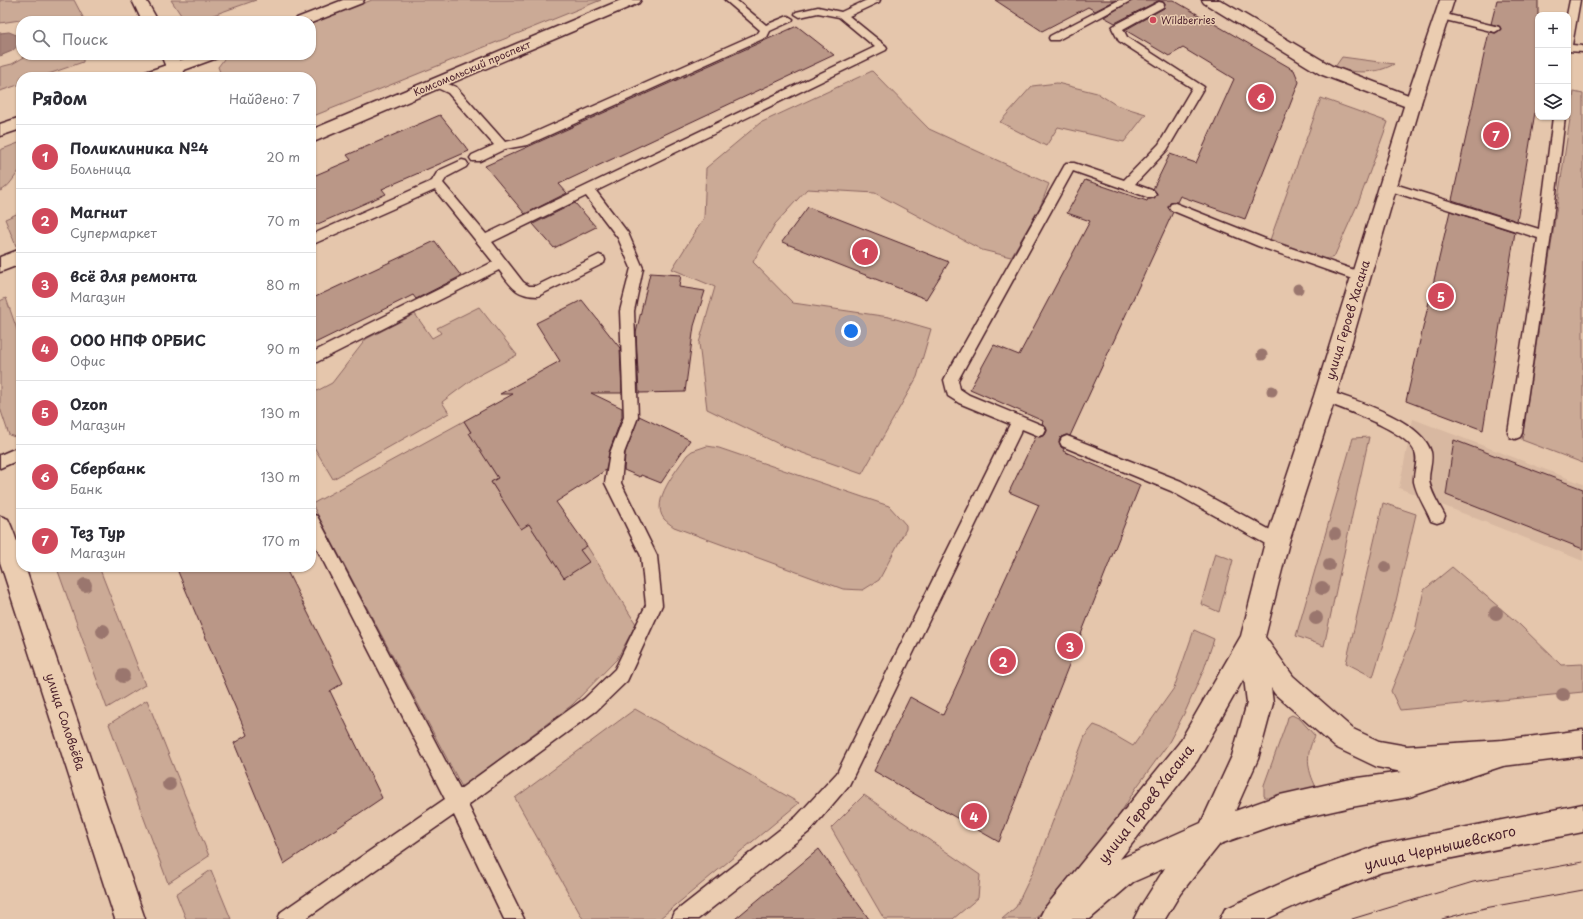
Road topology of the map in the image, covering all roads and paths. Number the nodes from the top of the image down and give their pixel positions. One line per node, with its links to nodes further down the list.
1 (139, 0): 13 (main road)
2 (357, 0): 14 (main road)
3 (634, 0): 26 (main road, Комсомольский проспект)
4 (730, 0): 18 (lane)
5 (875, 0): 12 (lane)
6 (1127, 0): 20 (lane)
7 (1209, 0): 27 (main road)
8 (1447, 0): 15 (main road, улица Героев Хасана)
9 (1575, 0): 17 (lane)
10 (1159, 5): 36 (lane)
11 (800, 14): 12 (lane)
12 (842, 15): 38 (lane)
13 (147, 16)
14 (315, 16)
15 (1441, 16): 19 (lane); 27 (main road, улица Героев Хасана)
16 (788, 19): 18 (lane)
17 (1571, 25)
18 (765, 29): 32 (lane)
19 (1495, 29)
20 (1054, 38)
21 (1571, 48): 22 (lane)
22 (1583, 49)
23 (194, 60): 24 (main road)
24 (174, 66): 25 (main road)
25 (160, 72)
26 (437, 84): 31 (main road, Комсомольский проспект); 32 (lane)
27 (1413, 103): 37 (main road, улица Героев Хасана)
28 (1559, 120): 41 (lane)
29 (16, 125): 30 (main road)
30 (0, 130)
31 (316, 135)
32 (502, 146): 33 (lane)
33 (476, 158)
34 (462, 164): 35 (lane)
35 (437, 184): 42 (lane); 43 (lane)
36 (1126, 186): 39 (lane); 51 (lane)
37 (1388, 186): 41 (lane); 48 (main road, улица Героев Хасана)
38 (588, 189): 43 (lane); 64 (lane)
39 (1150, 194)
40 (1175, 207): 48 (lane)
41 (1545, 235): 53 (lane)
42 (316, 238)
43 (484, 240): 46 (lane)
44 (16, 258): 47 (main road)
45 (599, 260): 46 (lane)
46 (501, 264): 49 (lane)
47 (0, 265)
48 (1361, 277): 50 (main road, улица Героев Хасана)
49 (316, 356)
50 (1325, 396): 57 (lane); 60 (main road, улица Героев Хасана)
51 (1018, 422): 52 (lane); 70 (lane)
52 (1039, 430)
53 (1515, 433)
54 (1067, 442): 60 (lane)
55 (16, 454): 56 (lane)
56 (0, 462)
57 (1436, 516)
58 (0, 526): 67 (main road, улица Соловьёва)
59 (316, 531): 64 (lane)
60 (1277, 542): 61 (main road, улица Героев Хасана)
61 (1252, 640): 63 (main road); 66 (main road, улица Героев Хасана); 71 (main road, улица Героев Хасана)
62 (1583, 743): 63 (main road)
63 (1503, 753): 66 (main road)
64 (457, 802): 68 (lane); 69 (lane)
65 (1583, 818): 74 (main road, улица Чернышевского)
66 (1211, 833): 72 (main road, улица Героев Хасана); 73 (main road, улица Героев Хасана)
67 (130, 919)
68 (288, 919)
69 (514, 919)
70 (682, 919)
71 (1054, 919)
72 (1068, 919)
73 (1149, 919)
74 (1235, 919)

